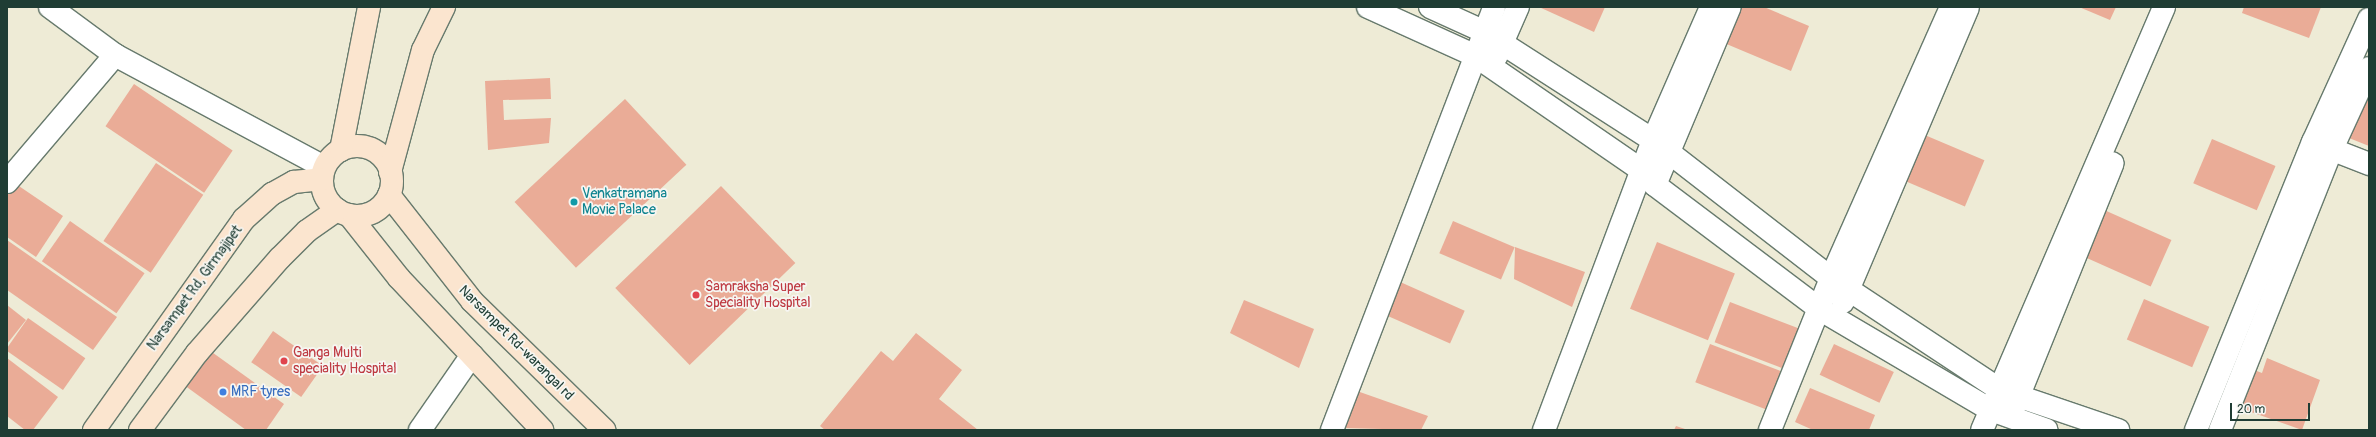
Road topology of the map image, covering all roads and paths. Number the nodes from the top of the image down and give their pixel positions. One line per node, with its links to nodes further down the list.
1 (50, 7): 17 (street)
2 (369, 7): 22 (main road)
3 (444, 7): 24 (main road)
4 (1368, 7): 18 (street)
5 (1430, 7): 15 (street)
6 (1494, 7): 15 (street)
7 (1518, 7): 16 (street)
8 (1711, 7): 21 (street)
9 (1730, 7): 21 (street)
10 (1951, 7): 30 (street)
11 (1968, 7): 30 (street)
12 (2164, 7): 33 (street)
13 (2178, 7): 33 (street)
14 (2369, 19): 20 (street)
15 (1483, 31): 16 (street); 18 (street)
16 (1503, 44): 18 (street); 21 (street)
17 (115, 55): 25 (street); 27 (street)
18 (1483, 61): 26 (street); 40 (street)
19 (2369, 68): 20 (street)
20 (2323, 145): 23 (street); 46 (street); 47 (street)
21 (1660, 146): 26 (street); 30 (street)
22 (341, 150): 24 (main road); 25 (main road)
23 (2369, 164)
24 (390, 172): 28 (main road)
25 (323, 173): 29 (main road); 35 (main road, Narsampet Rd, Girmajipet)
26 (1649, 178): 31 (street); 41 (street)
27 (7, 182)
28 (389, 195): 29 (main road); 39 (main road, Narsampet Rd-warangal rd)
29 (343, 213): 32 (main road); 36 (main road)
30 (1839, 283): 31 (street); 33 (street)
31 (1829, 315): 34 (street); 42 (street)
32 (472, 355): 37 (street); 38 (main road)
33 (2009, 394): 34 (street); 45 (street)
34 (2000, 413): 43 (street); 44 (street)
35 (94, 430)
36 (140, 430)
37 (420, 430)
38 (542, 430)
39 (604, 430)
40 (1332, 430)
41 (1544, 430)
42 (1770, 430)
43 (1982, 430)
44 (2047, 430)
45 (2118, 430)
46 (2196, 430)
47 (2220, 430)

